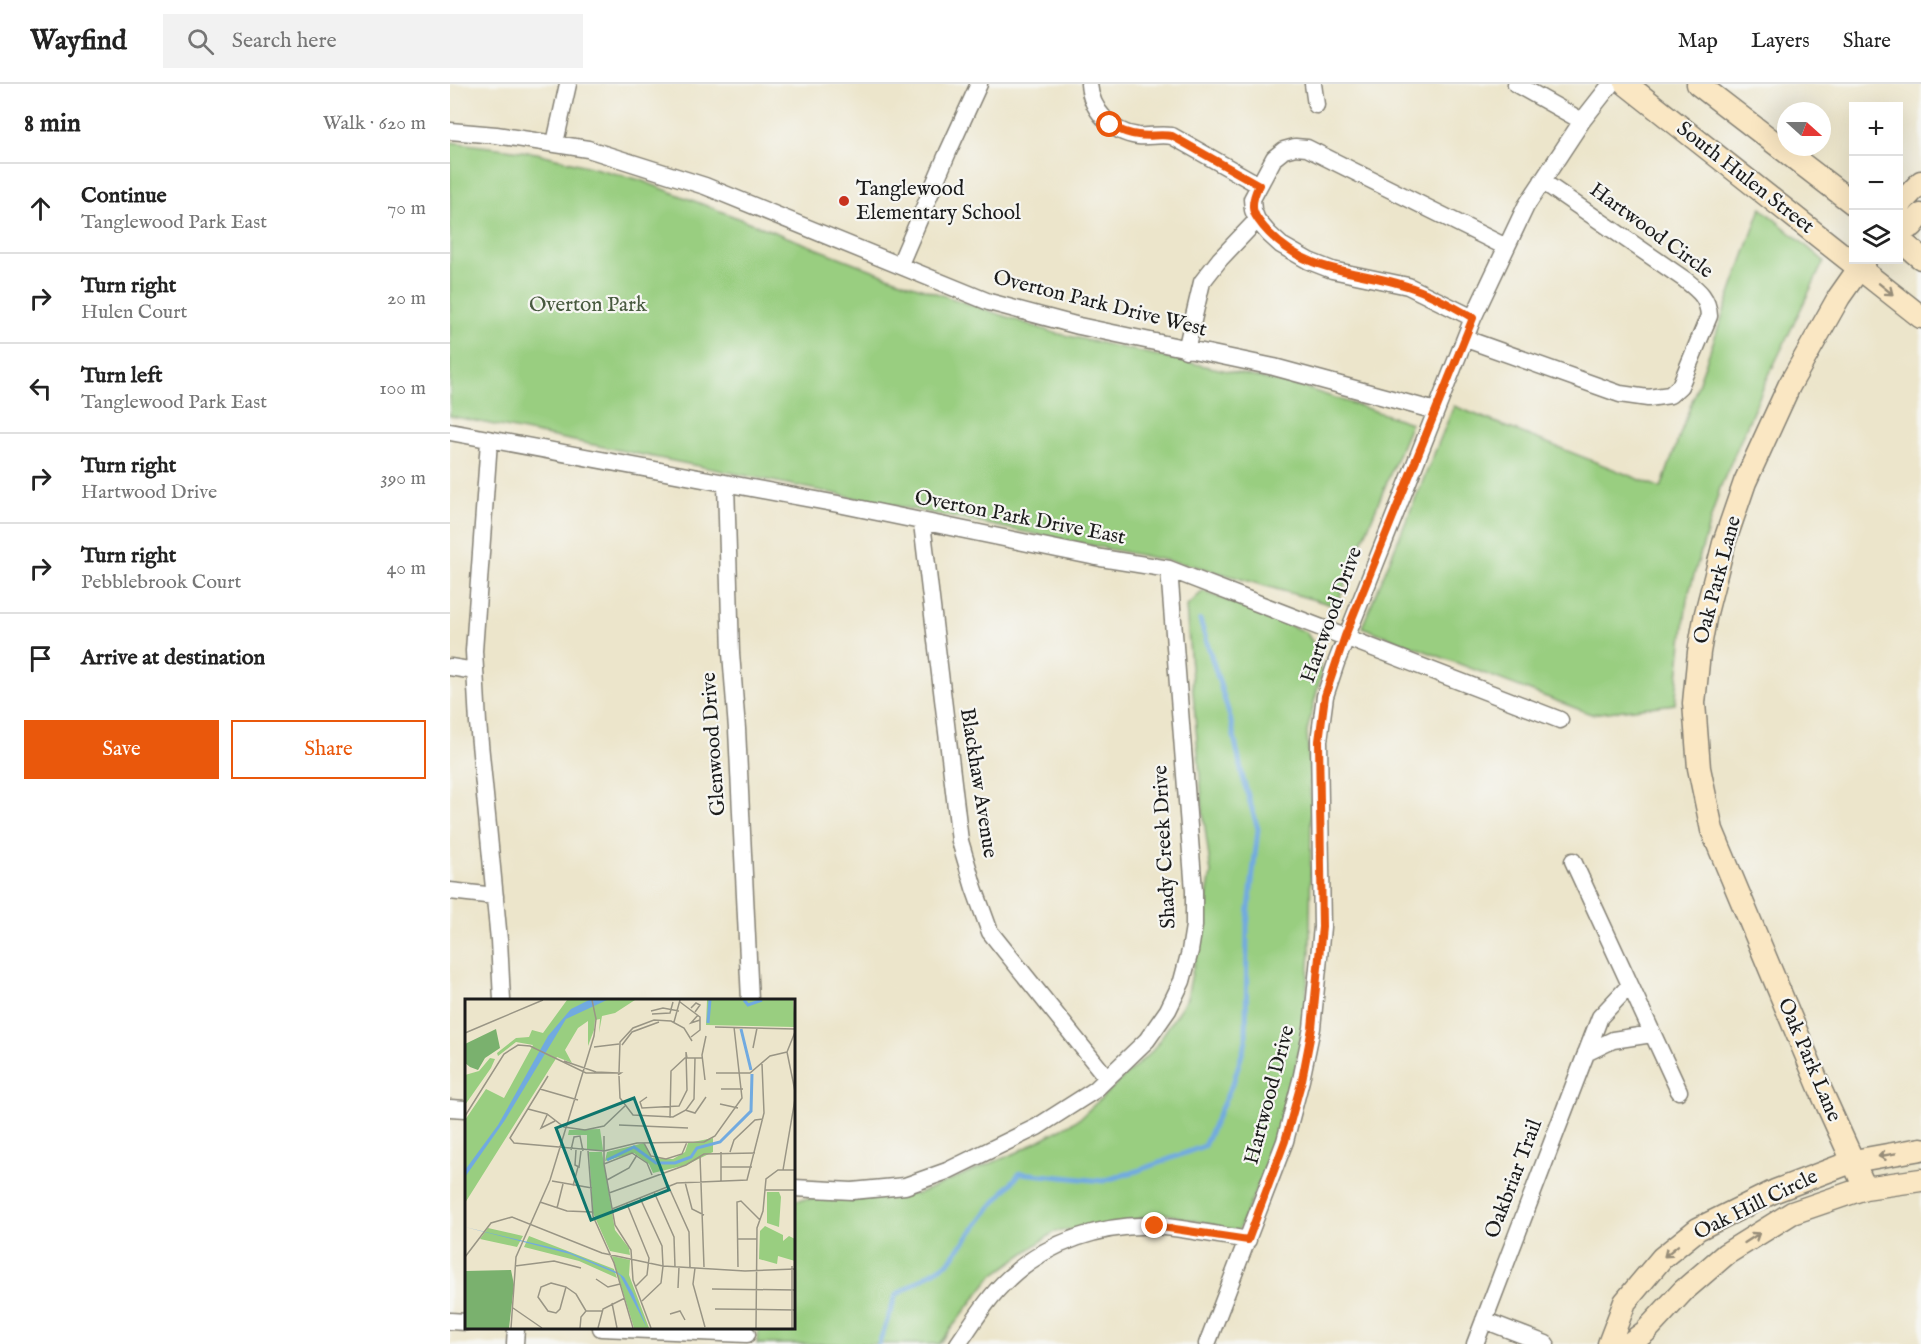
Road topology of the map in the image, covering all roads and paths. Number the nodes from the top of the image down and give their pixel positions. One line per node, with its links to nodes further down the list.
1 (568, 84): 12 (street)
2 (979, 84): 25 (street)
3 (1089, 84): 15 (street)
4 (1313, 84): 9 (street)
5 (1516, 84): 10 (street)
6 (1611, 84): 10 (street, Hartwood Drive)
7 (1626, 84): 23 (street, South Hulen Street)
8 (1698, 84): 16 (street)
9 (1316, 105)
10 (1582, 121): 13 (street, Hartwood Drive)
11 (450, 131): 12 (street, Overton Park Drive West)
12 (555, 143): 25 (street, Overton Park Drive West)
13 (1542, 181): 22 (street, Hartwood Drive); 30 (street, Hartwood Circle)
14 (1921, 182): 17 (street)
15 (1259, 185): 19 (street); 22 (street)
16 (1849, 200)
17 (1903, 201)
18 (1921, 215): 20 (street)
19 (1257, 220): 29 (street); 31 (street)
20 (1903, 228)
21 (1903, 242): 24 (street)
22 (1506, 248): 29 (street, Hartwood Drive)
23 (1849, 253)
24 (1921, 258)
25 (900, 264): 31 (street, Overton Park Drive West)
26 (1861, 264): 55 (street, Oak Park Lane)
27 (1863, 264): 28 (street, South Hulen Street, one-way to 28)
28 (1921, 316)
29 (1473, 318): 30 (street, Hartwood Drive)
30 (1466, 339): 32 (street, Hartwood Drive)
31 (1186, 350): 32 (street, Overton Park Drive West)
32 (1436, 411): 38 (street, Hartwood Drive)
33 (450, 432): 34 (street, Overton Park Drive East)
34 (489, 441): 35 (street, Overton Park Drive East); 40 (street)
35 (726, 484): 36 (street, Overton Park Drive East); 47 (street, Glenwood Drive)
36 (922, 523): 37 (street, Overton Park Drive East); 50 (street, Blackhaw Avenue)
37 (1169, 569): 38 (street, Overton Park Drive East); 50 (street, Shady Creek Drive)
38 (1345, 636): 41 (street, Overton Park Drive East); 59 (street, Hartwood Drive)
39 (450, 667): 40 (street)
40 (475, 672): 44 (street)
41 (1560, 720)
42 (1573, 861): 45 (street)
43 (450, 891): 44 (street)
44 (495, 896): 46 (street)
45 (1630, 985): 48 (street); 49 (street, Oakbriar Trail)
46 (502, 999)
47 (750, 999)
48 (1652, 1034): 49 (street); 51 (street)
49 (1586, 1053): 60 (street, Oakbriar Trail)
50 (1107, 1078): 57 (street, Shady Creek Drive)
51 (1679, 1091)
52 (450, 1108): 53 (street)
53 (465, 1110)
54 (1921, 1149): 55 (street, Oak Hill Circle, one-way to 55)
55 (1854, 1161): 58 (street, Oak Park Lane); 71 (street, Oak Hill Circle, one-way to 71)
56 (1921, 1180): 58 (street, Oak Hill Circle)
57 (795, 1188)
58 (1865, 1188): 72 (street, Oak Hill Circle, one-way to 58)
59 (1248, 1240): 67 (street); 68 (street, Hartwood Drive)
60 (1484, 1320): 69 (street, Oakbriar Trail); 70 (street)
61 (450, 1321): 62 (street)
62 (465, 1322)
63 (516, 1329): 66 (street)
64 (622, 1329): 65 (street)
65 (747, 1335)
66 (515, 1344)
67 (958, 1344)
68 (1207, 1344)
69 (1475, 1344)
70 (1546, 1344)
71 (1609, 1344)
72 (1629, 1344)

